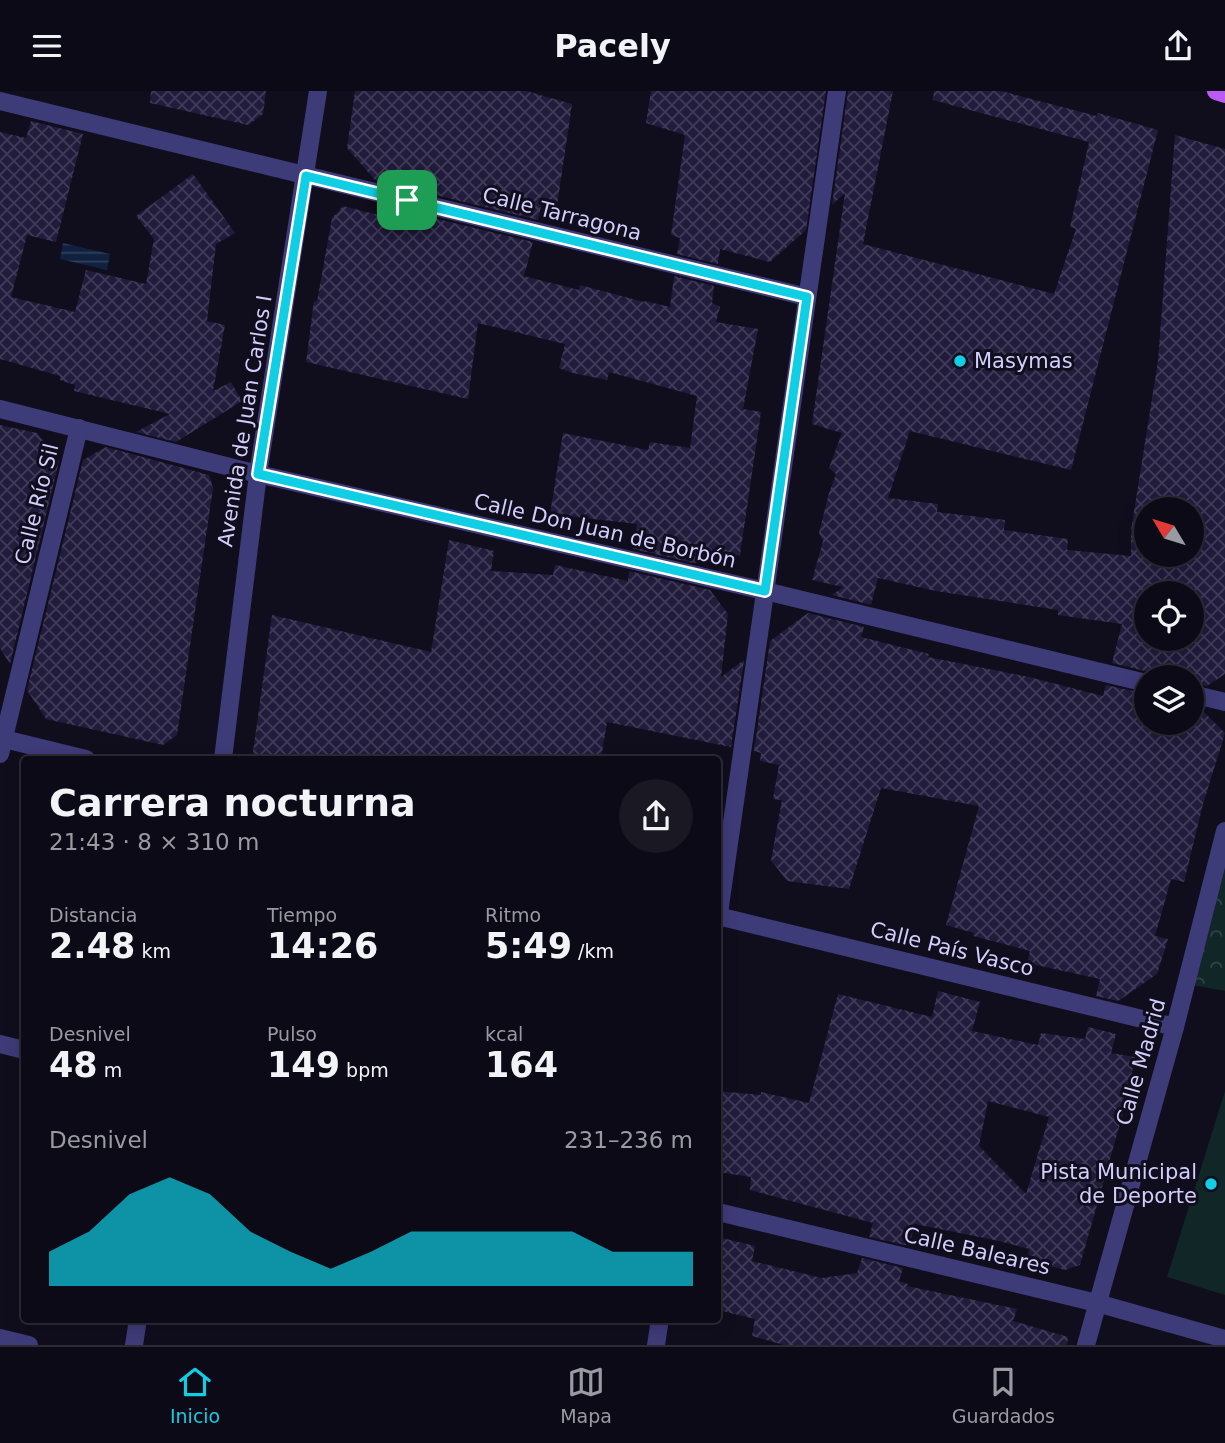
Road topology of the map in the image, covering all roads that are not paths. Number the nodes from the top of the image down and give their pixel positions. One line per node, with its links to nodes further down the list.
1 (318, 91): 6 (street, Avenida de Juan Carlos I)
2 (837, 91): 7 (street)
3 (1216, 91): 4 (main road)
4 (1225, 94)
5 (0, 101): 6 (street, Calle Tarragona)
6 (306, 176): 7 (street, Calle Tarragona); 10 (street, Avenida de Juan Carlos I)
7 (807, 297): 11 (street)
8 (0, 409): 9 (street, Calle Don Juan de Borbón)
9 (79, 428): 10 (street, Calle Don Juan de Borbón); 15 (street, Calle Río Sil)
10 (258, 474): 11 (street, Calle Don Juan de Borbón); 17 (street, Avenida de Juan Carlos I)
11 (765, 591): 12 (street, Calle Don Juan de Borbón); 19 (street)
12 (1134, 680)
13 (1204, 697): 14 (street)
14 (1225, 702)
15 (1, 744): 16 (street)
16 (69, 756)
17 (223, 756)
18 (1225, 831): 21 (street, Calle Madrid)
19 (721, 896)
20 (721, 918): 21 (street, Calle País Vasco)
21 (1175, 1027): 25 (street, Calle Madrid)
22 (0, 1044): 23 (street)
23 (21, 1049)
24 (721, 1213): 25 (street, Calle Baleares)
25 (1097, 1303): 29 (street, Calle Baleares); 33 (street, Calle Madrid)
26 (137, 1323): 31 (street)
27 (659, 1323): 32 (street)
28 (0, 1338): 30 (street)
29 (1225, 1339)
30 (29, 1345)
31 (134, 1345)
32 (656, 1345)
33 (1086, 1345)

